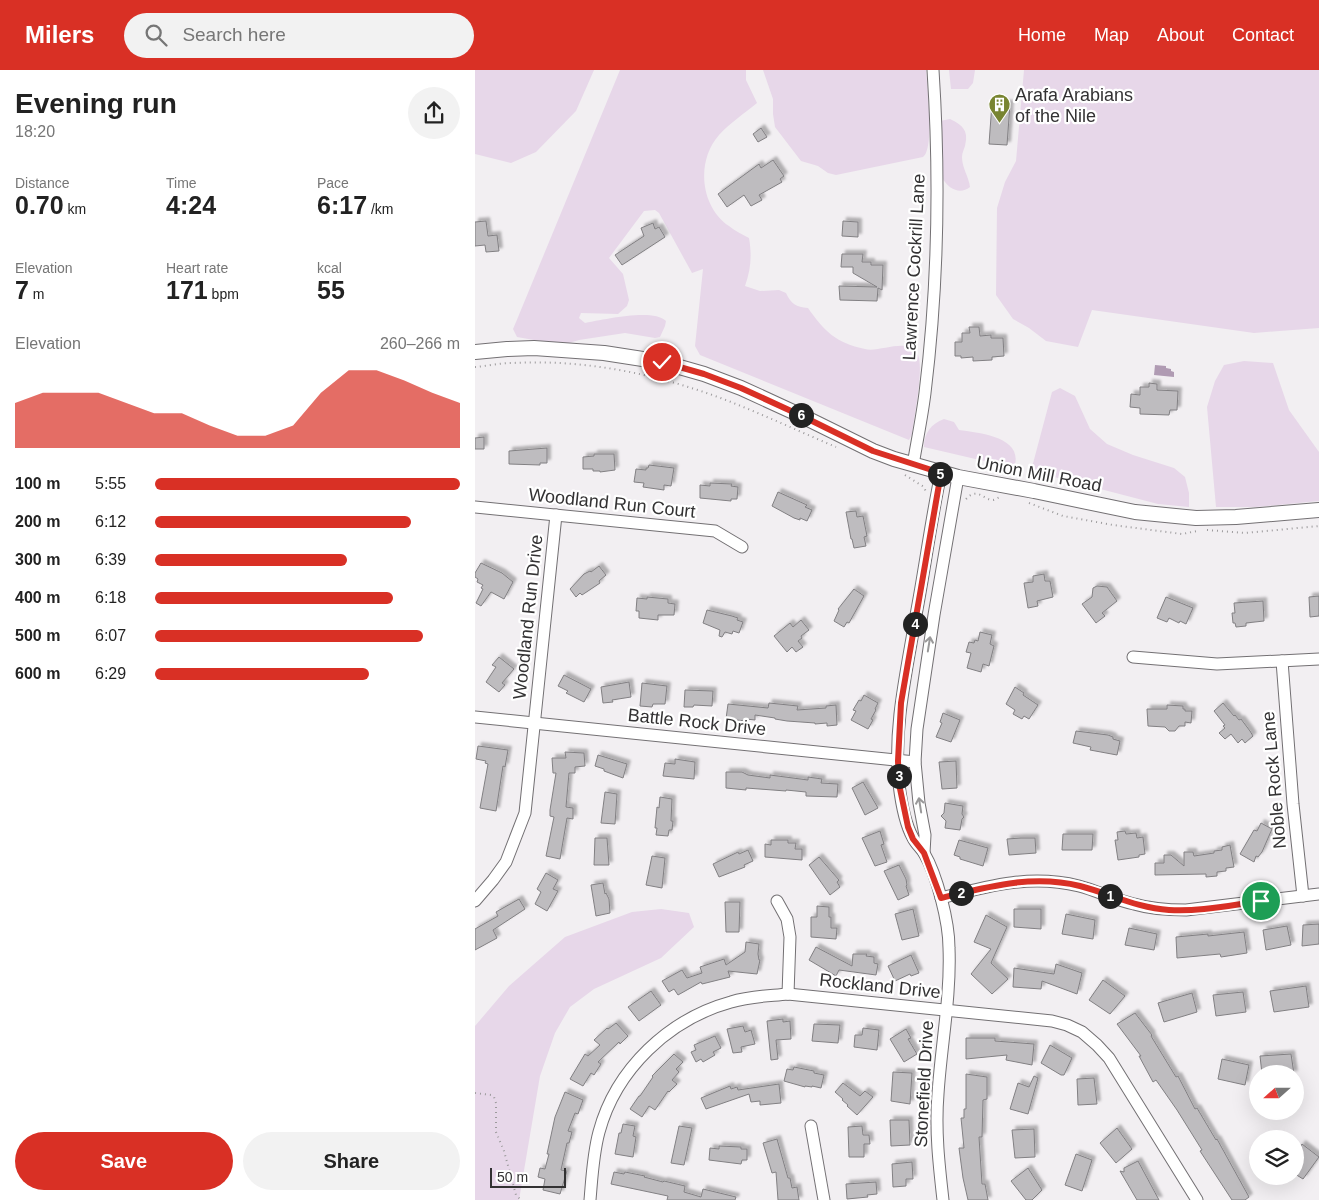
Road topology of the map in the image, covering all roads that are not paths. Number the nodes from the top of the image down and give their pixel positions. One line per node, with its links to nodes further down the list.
1 (933, 70): 3 (street, Lawrence Cockrill Lane)
2 (475, 352): 3 (street, Union Mill Road)
3 (913, 465): 4 (street, Union Mill Road)
4 (941, 473): 5 (street, Union Mill Road); 15 (street, Stonefield Drive)
5 (958, 477): 7 (street, Union Mill Road); 16 (street, Stonefield Drive, one-way to 5)
6 (475, 507): 8 (street, Woodland Run Court)
7 (1319, 510)
8 (556, 515): 9 (street, Woodland Run Court); 14 (street, Woodland Run Drive)
9 (742, 547)
10 (1133, 657): 12 (street)
11 (1319, 659): 12 (street)
12 (1282, 661): 19 (street, Noble Rock Lane)
13 (475, 717): 14 (street, Battle Rock Drive)
14 (535, 723): 15 (street, Battle Rock Drive); 21 (street, Woodland Run Drive)
15 (898, 761): 16 (street, Battle Rock Drive); 17 (street, Stonefield Drive)
16 (915, 762): 17 (street, Stonefield Drive, one-way to 16)
17 (924, 853): 20 (street, Stonefield Drive)
18 (1319, 894): 19 (street)
19 (1303, 896): 20 (street)
20 (941, 898): 24 (street, Stonefield Drive)
21 (475, 900)
22 (777, 901): 23 (street)
23 (788, 994): 24 (street, Rockland Drive); 26 (street, Rockland Drive)
24 (946, 1010): 28 (street, Stonefield Drive); 29 (street, Rockland Drive)
25 (811, 1126): 27 (street)
26 (590, 1200)
27 (824, 1200)
28 (943, 1200)
29 (1197, 1200)

